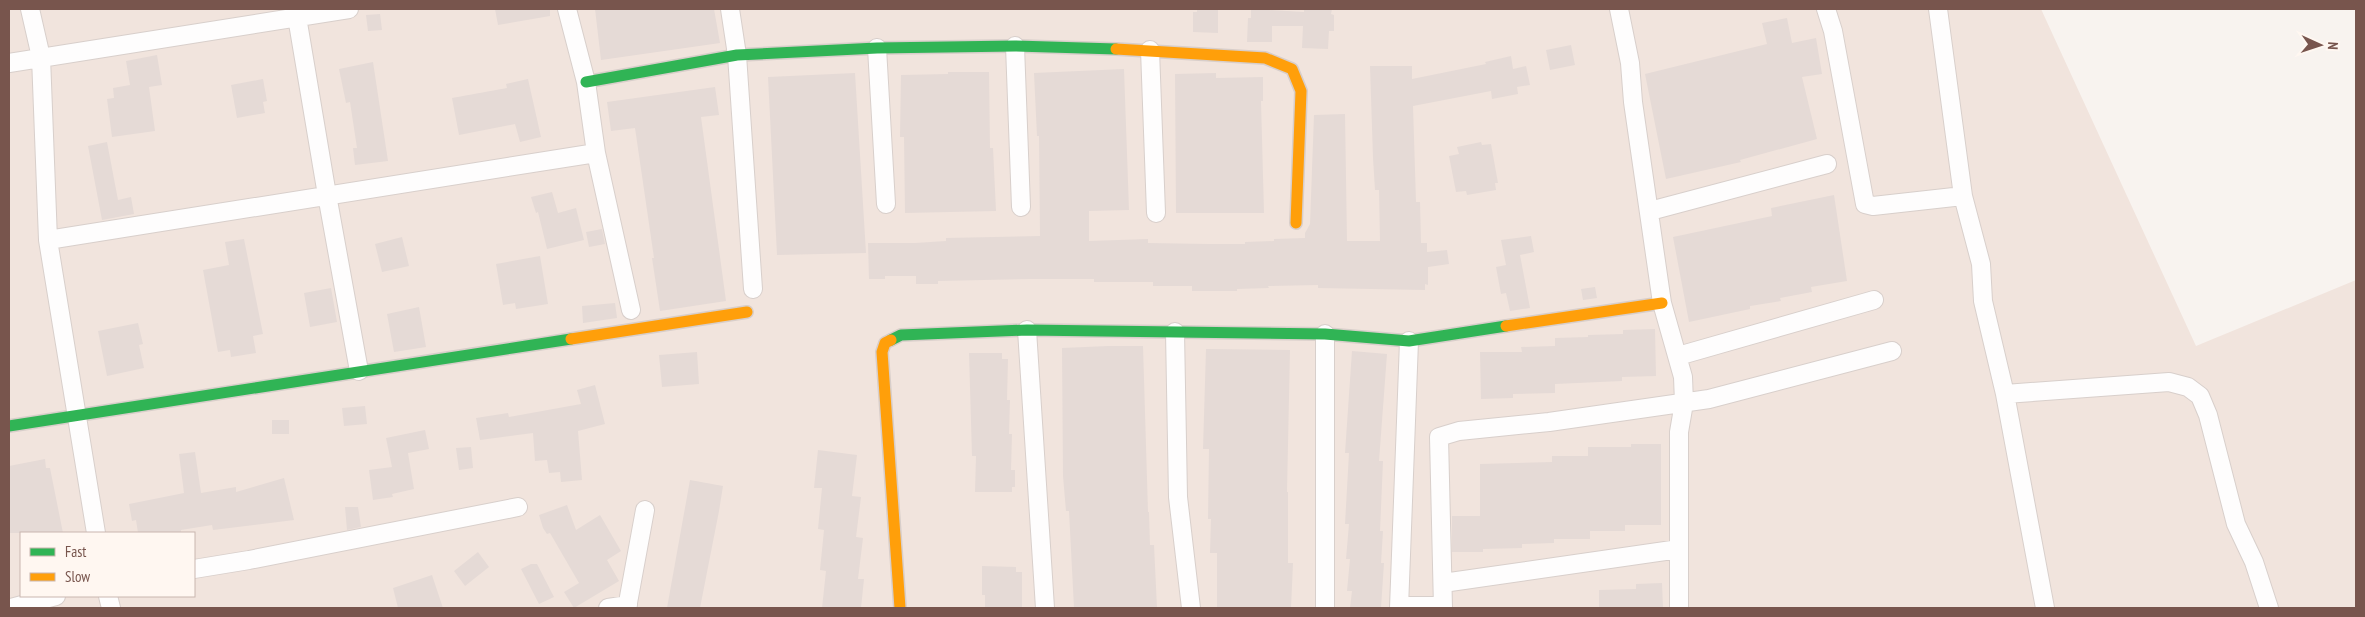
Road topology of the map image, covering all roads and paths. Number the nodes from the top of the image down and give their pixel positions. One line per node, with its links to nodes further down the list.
1 (30, 9): 13 (street)
2 (349, 9): 8 (street)
3 (567, 9): 15 (street)
4 (730, 9): 12 (street)
5 (1619, 9): 22 (street)
6 (1826, 9): 19 (street)
7 (1938, 9): 19 (street)
8 (297, 17): 13 (street); 18 (street)
9 (1015, 46): 10 (street); 11 (street); 21 (street)
10 (877, 48): 12 (street); 20 (street)
11 (1150, 50): 23 (street); 24 (street)
12 (737, 55): 15 (street); 26 (street)
13 (41, 57): 14 (street); 25 (street)
14 (9, 63)
15 (586, 82): 16 (street)
16 (596, 152): 18 (street); 29 (street)
17 (1826, 164): 22 (street)
18 (326, 195): 25 (street); 37 (street)
19 (1963, 196): 38 (street)
20 (886, 204)
21 (1021, 207)
22 (1650, 211): 28 (street)
23 (1156, 213)
24 (1296, 223)
25 (48, 240): 40 (street)
26 (753, 289)
27 (1874, 300): 36 (street)
28 (1662, 303): 34 (street); 36 (street)
29 (631, 310)
30 (747, 312): 37 (street)
31 (1027, 330): 32 (street); 54 (street); 55 (street)
32 (1175, 332): 33 (street); 56 (street)
33 (1325, 334): 34 (street); 57 (street)
34 (1409, 341): 50 (street)
35 (1892, 350): 39 (street)
36 (1678, 356): 39 (street)
37 (359, 371): 40 (street)
38 (2005, 394): 59 (street); 60 (street)
39 (1684, 403): 45 (street); 47 (street)
40 (77, 414): 41 (street); 44 (street)
41 (9, 426)
42 (518, 507): 46 (street)
43 (645, 510): 49 (street)
44 (96, 532)
45 (1679, 548): 47 (street); 58 (street)
46 (195, 568)
47 (1443, 583): 51 (street)
48 (52, 597): 52 (street)
49 (628, 607): 53 (street)
50 (1399, 607): 51 (street)
51 (1443, 607)
52 (11, 608)
53 (608, 608)
54 (900, 608)
55 (1045, 608)
56 (1191, 608)
57 (1325, 608)
58 (1679, 608)
59 (2045, 608)
60 (2269, 608)

